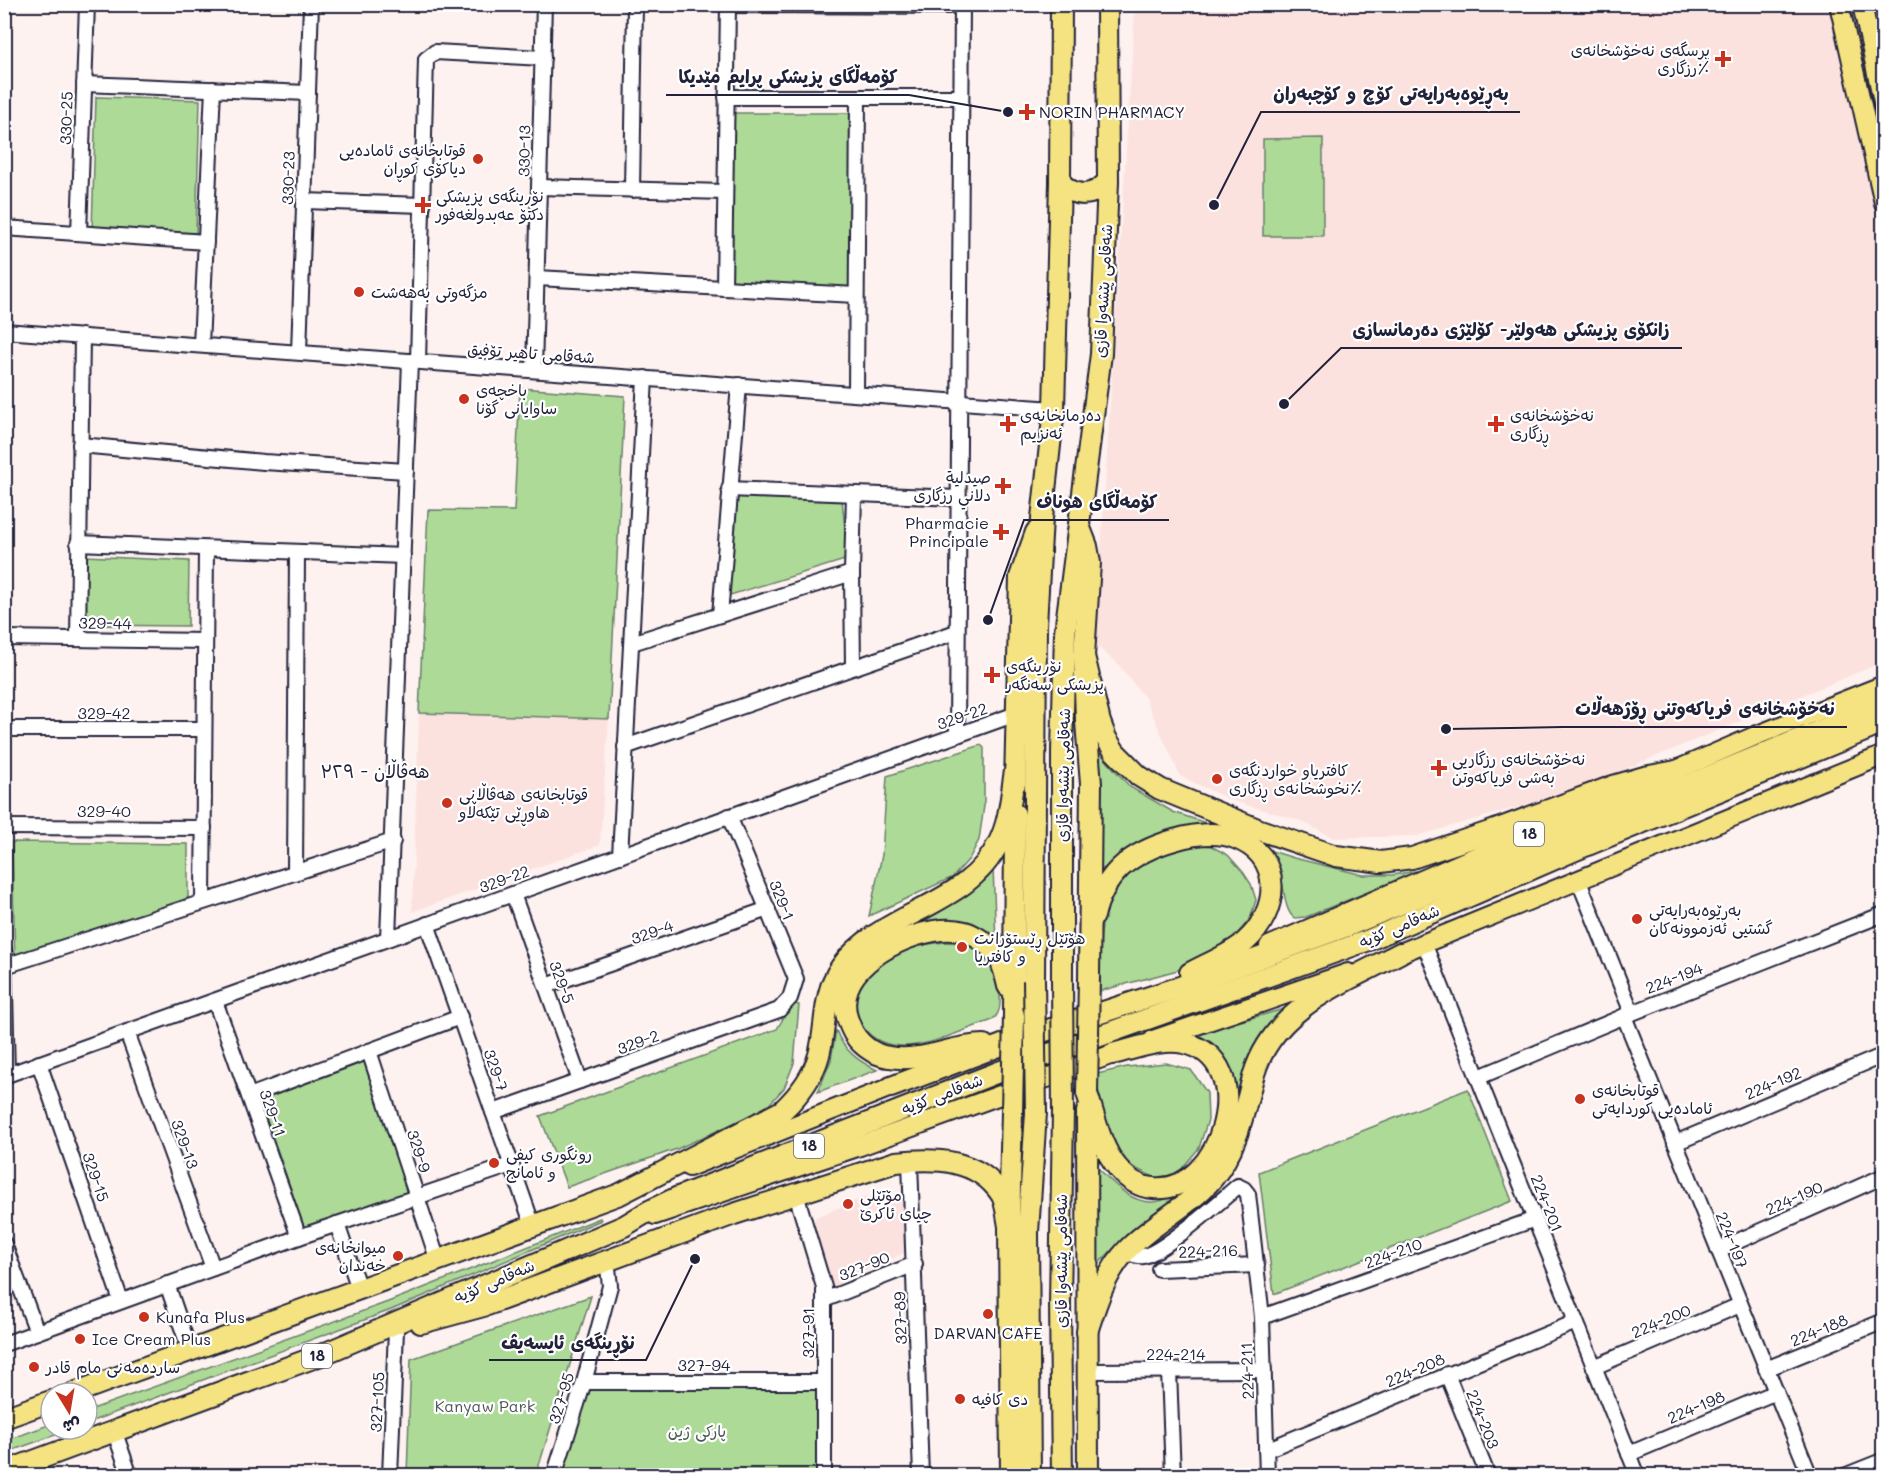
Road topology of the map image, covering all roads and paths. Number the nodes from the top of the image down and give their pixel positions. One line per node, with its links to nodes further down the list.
1 (87, 4): 12 (street, 330-25)
2 (311, 4): 14 (street, 330-23)
3 (544, 4): 11 (street, 330-13)
4 (635, 4): 22 (street)
5 (1061, 4): 19 (highway, شەقامی پێشەوا قازی)
6 (1107, 4): 20 (highway, شەقامی پێشەوا قازی)
7 (1839, 4): 25 (main road)
8 (1862, 4): 18 (main road)
9 (728, 5): 10 (street); 15 (street)
10 (962, 5): 17 (street)
11 (543, 58): 21 (street, 330-13); 26 (street)
12 (84, 84): 13 (street); 28 (street, 330-25)
13 (213, 89): 14 (street); 29 (street)
14 (308, 93): 24 (street, 330-23)
15 (726, 97): 16 (street); 23 (street)
16 (858, 97): 17 (street); 32 (street)
17 (961, 97): 42 (street)
18 (1883, 104)
19 (1060, 182): 20 (highway); 43 (highway, شەقامی پێشەوا قازی)
20 (1108, 182): 50 (highway, شەقامی پێشەوا قازی)
21 (539, 187): 22 (street); 30 (street, 330-13)
22 (632, 190): 23 (street)
23 (725, 192): 31 (street)
24 (304, 201): 26 (street); 36 (street, 330-23)
25 (1884, 203)
26 (423, 205): 37 (street)
27 (4, 228): 28 (street)
28 (79, 233): 29 (street)
29 (206, 242): 35 (street)
30 (537, 278): 31 (street); 38 (street, 330-13)
31 (724, 288): 32 (street)
32 (856, 295): 41 (street)
33 (4, 331): 34 (street, شەقامی تاهیر تۆفیق)
34 (82, 336): 35 (street, شەقامی تاهیر تۆفیق); 44 (street)
35 (201, 345): 36 (street, شەقامی تاهیر تۆفیق)
36 (299, 352): 37 (street, شەقامی تاهیر تۆفیق)
37 (414, 361): 38 (street, شەقامی تاهیر تۆفیق); 45 (street)
38 (534, 370): 39 (street, شەقامی تاهیر تۆفیق)
39 (645, 378): 40 (street, شەقامی تاهیر تۆفیق); 61 (street)
40 (739, 385): 41 (street, شەقامی تاهیر تۆفیق); 46 (street)
41 (856, 394): 42 (street, شەقامی تاهیر تۆفیق)
42 (958, 401): 43 (street, شەقامی تاهیر تۆفیق); 48 (street)
43 (1054, 409): 49 (highway, شەقامی پێشەوا قازی)
44 (80, 446): 45 (street); 51 (street)
45 (406, 471): 54 (street)
46 (729, 489): 47 (street); 56 (street)
47 (854, 494): 48 (street); 55 (street)
48 (958, 498): 57 (street)
49 (1042, 518): 66 (highway); 174 (highway, شەقامی پێشەوا قازی, bridge)
50 (1079, 526): 62 (highway); 175 (highway, شەقامی پێشەوا قازی, bridge)
51 (78, 543): 52 (street); 59 (street)
52 (206, 549): 53 (street); 60 (street)
53 (297, 553): 54 (street); 80 (street)
54 (403, 556): 78 (street)
55 (852, 573): 56 (street); 63 (street)
56 (720, 615): 61 (street)
57 (956, 632): 63 (street); 70 (street)
58 (4, 638): 59 (street, 329-44)
59 (78, 639): 60 (street, 329-44)
60 (205, 641): 69 (street)
61 (632, 643): 71 (street)
62 (1084, 656): 74 (highway); 88 (highway)
63 (853, 667): 71 (street)
64 (1884, 685): 74 (main road, شەقامی کۆیە / 18)
65 (1884, 704): 94 (highway, شەقامی کۆیە)
66 (1016, 714): 70 (street, 329-22); 73 (highway)
67 (1884, 723): 125 (highway, شەقامی کۆیە / 18)
68 (4, 729): 69 (street, 329-42)
69 (204, 729): 77 (street)
70 (957, 735): 75 (street, 329-22)
71 (625, 747): 79 (street)
72 (1884, 755): 81 (main road, شەقامی کۆیە)
73 (1015, 771): 100 (highway); 119 (highway)
74 (1676, 771): 94 (main road, شەقامی کۆیە / 18)
75 (729, 816): 79 (street, 329-22); 84 (street, 329-1)
76 (4, 827): 77 (street, 329-40)
77 (204, 828): 83 (street)
78 (393, 842): 80 (street); 87 (street)
79 (620, 856): 82 (street, 329-22)
80 (295, 872): 83 (street)
81 (1578, 879): 89 (main road, شەقامی کۆیە); 99 (street, 224-197)
82 (513, 894): 86 (street, 329-22); 93 (street, 329-5)
83 (203, 902): 92 (street)
84 (768, 909): 93 (street, 329-4); 95 (street, 329-1)
85 (1884, 914): 99 (street, 224-194)
86 (427, 924): 87 (street, 329-22); 101 (street, 329-7)
87 (388, 938): 96 (street, 329-22)
88 (1089, 939): 97 (highway); 112 (highway, bridge)
89 (1424, 943): 91 (main road, شەقامی کۆیە); 109 (street, 224-201)
90 (4, 950): 92 (street)
91 (1400, 953): 105 (main road, شەقامی کۆیە); 130 (highway)
92 (5, 966): 98 (street)
93 (546, 986): 110 (street, 329-5)
94 (1177, 988): 97 (highway, شەقامی کۆیە)
95 (790, 998): 110 (street, 329-2)
96 (215, 1000): 102 (street, 329-22); 113 (street, 329-11)
97 (1138, 1001): 103 (highway, شەقامی کۆیە / 18)
98 (5, 1014): 108 (street)
99 (1628, 1014): 109 (street, 224-194); 115 (street, 224-197)
100 (1014, 1015): 103 (highway); 126 (highway, bridge)
101 (460, 1017): 104 (street); 114 (street, 329-7)
102 (127, 1032): 107 (street, 329-22); 135 (street, 329-13)
103 (1002, 1045): 111 (highway, شەقامی کۆیە / 18)
104 (369, 1051): 113 (street); 121 (street, 329-9)
105 (1112, 1054): 112 (highway); 125 (main road, شەقامی کۆیە)
106 (1884, 1055): 115 (street, 224-192)
107 (39, 1063): 108 (street, 329-22); 140 (street, 329-15)
108 (6, 1075)
109 (1479, 1077): 122 (street, 224-201)
110 (580, 1081): 114 (street, 329-2)
111 (891, 1087): 119 (main road, شەقامی کۆیە / 18)
112 (1087, 1093): 147 (highway)
113 (249, 1096): 127 (street, 329-11)
114 (493, 1112): 117 (street, 329-7)
115 (1675, 1143): 129 (street, 224-197)
116 (910, 1161): 120 (highway); 126 (highway); 133 (street, 327-89)
117 (512, 1165): 121 (street); 124 (street, 329-7)
118 (1884, 1176): 129 (street, 224-190)
119 (620, 1194): 124 (highway, شەقامی کۆیە / 18)
120 (796, 1194): 131 (highway); 139 (street, 327-91)
121 (417, 1197): 123 (street); 132 (street, 329-9)
122 (1535, 1219): 142 (street, 224-210); 144 (street, 224-201)
123 (337, 1224): 127 (street); 138 (street)
124 (533, 1226): 132 (highway, شەقامی کۆیە / 18)
125 (624, 1226): 150 (highway, شەقامی کۆیە / 18)
126 (1009, 1226): 173 (highway)
127 (299, 1237): 135 (street)
128 (4, 1244): 146 (street)
129 (1718, 1250): 141 (street, 224-197)
130 (1126, 1251): 134 (street, 224-211); 147 (highway)
131 (608, 1259): 145 (highway); 157 (street, 327-95)
132 (438, 1261): 138 (highway, شەقامی کۆیە / 18)
133 (915, 1263): 139 (street, 327-90); 172 (street, 327-89)
134 (1257, 1265): 136 (street, 224-216); 142 (street, 224-211)
135 (213, 1268): 137 (street)
136 (1159, 1269)
137 (167, 1284): 140 (street); 149 (street)
138 (359, 1289): 149 (highway, شەقامی کۆیە / 18)
139 (824, 1300): 158 (street, 327-91)
140 (121, 1301): 146 (street)
141 (1740, 1305): 151 (street, 224-200); 152 (street, 224-197)
142 (1262, 1317): 153 (street, 224-211)
143 (1884, 1321): 152 (street, 224-188)
144 (1576, 1322): 151 (street, 224-201); 156 (street, 224-208)
145 (396, 1330): 150 (highway); 169 (street, 327-105)
146 (37, 1332): 148 (street)
147 (1087, 1332): 154 (highway)
148 (4, 1344)
149 (190, 1351): 159 (highway, شەقامی کۆیە / 18)
150 (321, 1355): 163 (highway, شەقامی کۆیە / 18)
151 (1594, 1367): 165 (street, 224-201)
152 (1766, 1369): 160 (street, 224-197)
153 (1264, 1370): 155 (street, 224-214); 164 (street, 224-211)
154 (1088, 1371): 155 (street, 224-214); 176 (highway)
155 (1169, 1371): 177 (street)
156 (1447, 1374): 164 (street, 224-208); 179 (street, 224-203)
157 (584, 1382): 158 (street, 327-94); 170 (street, 327-95)
158 (824, 1382): 171 (street, 327-91)
159 (99, 1384)
160 (1776, 1392): 165 (street, 224-198); 181 (street, 224-197)
161 (39, 1405): 162 (highway)
162 (4, 1418)
163 (114, 1431): 167 (highway, شەقامی کۆیە / 18); 168 (street)
164 (1266, 1450): 178 (street, 224-211)
165 (1629, 1454): 180 (street, 224-201)
166 (1884, 1460): 182 (street)
167 (4, 1472)
168 (130, 1476)
169 (390, 1476)
170 (554, 1476)
171 (824, 1476)
172 (921, 1476)
173 (1011, 1476)
174 (1030, 1476)
175 (1062, 1476)
176 (1088, 1476)
177 (1173, 1476)
178 (1267, 1476)
179 (1488, 1476)
180 (1638, 1476)
181 (1810, 1476)
182 (1844, 1476)

